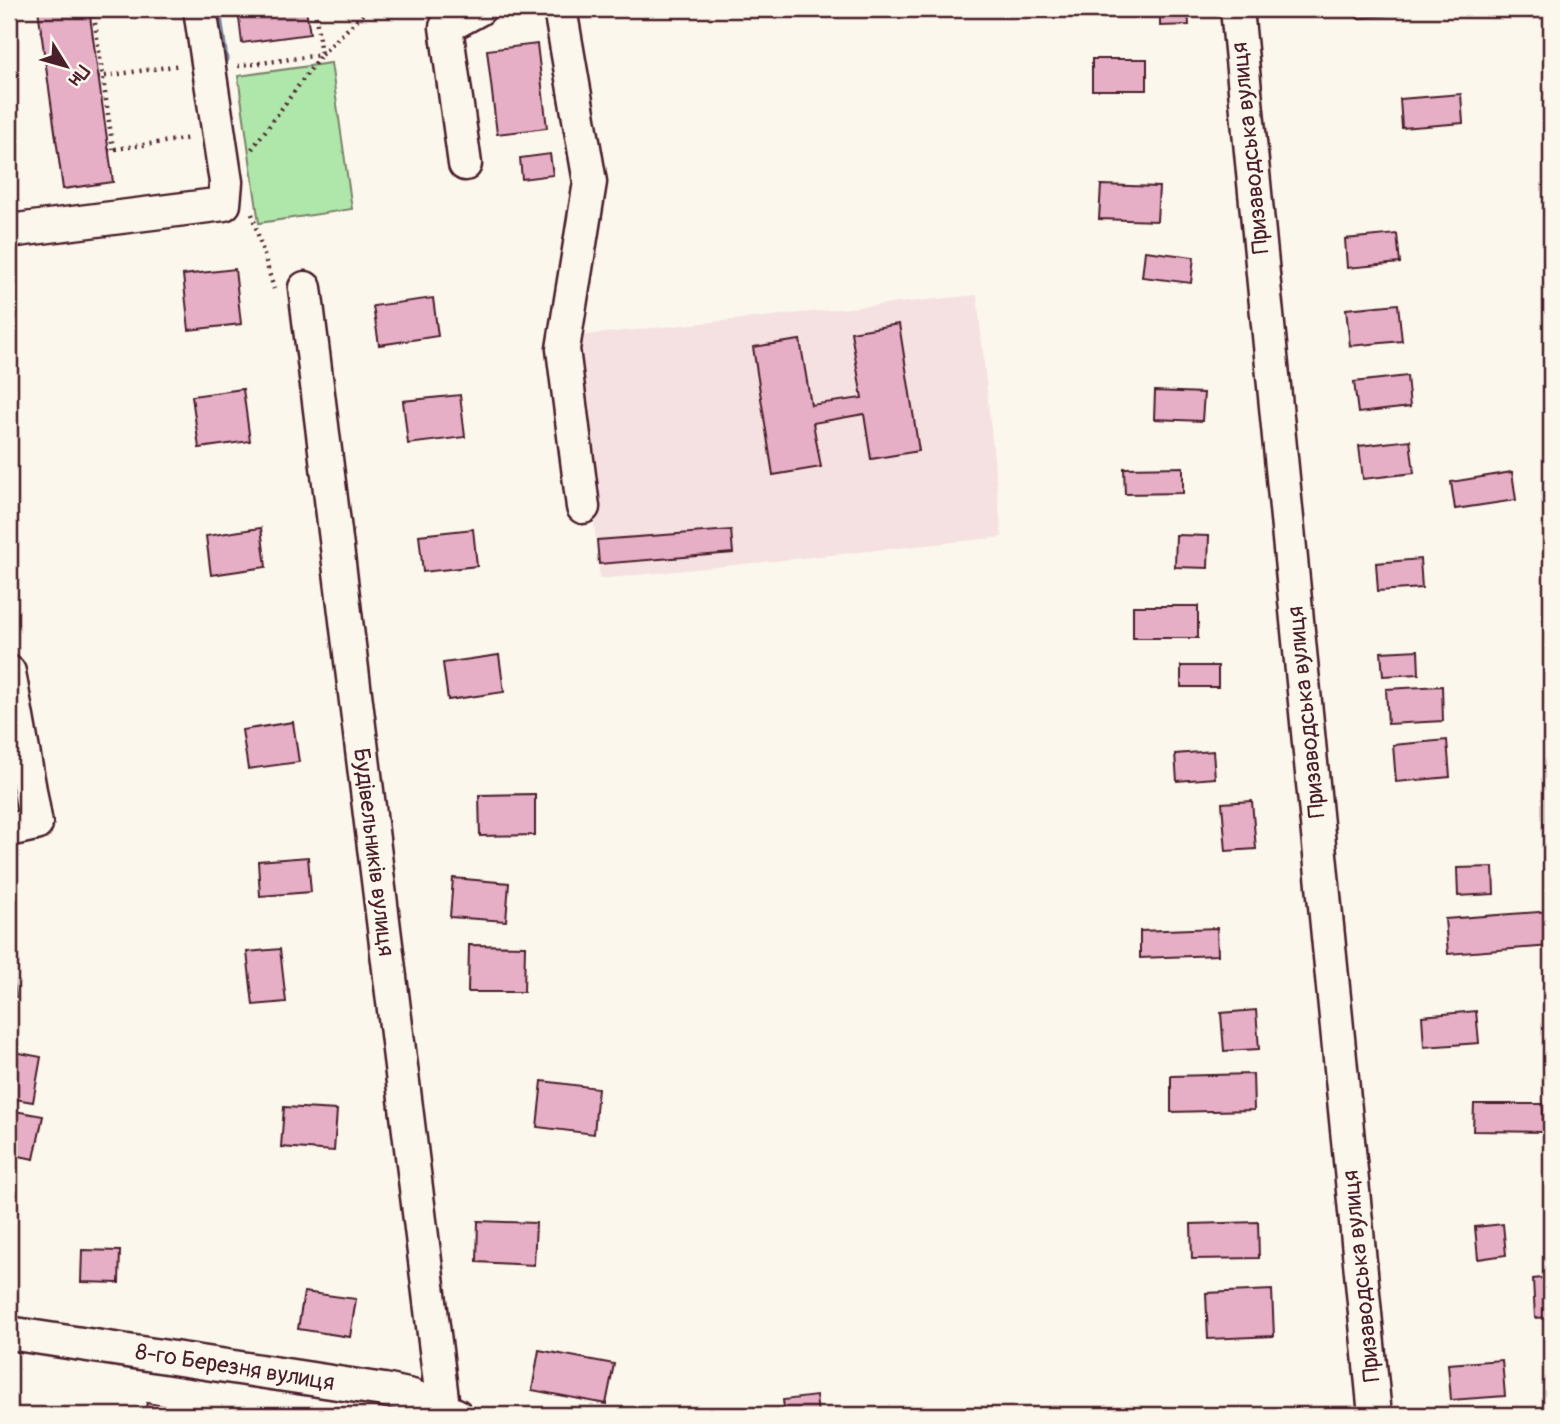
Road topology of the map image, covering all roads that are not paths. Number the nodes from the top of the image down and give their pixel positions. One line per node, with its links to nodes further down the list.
1 (200, 9): 6 (street)
2 (479, 9): 5 (street)
3 (560, 9): 8 (street)
4 (1237, 9): 13 (street, Призаводська вулиця)
5 (466, 164)
6 (9, 231)
7 (305, 288): 12 (street, Будівельників вулиця)
8 (583, 507)
9 (9, 672): 10 (street)
10 (9, 830)
11 (9, 1333): 12 (street, 8-го Березня вулиця)
12 (448, 1413)
13 (1375, 1415)

